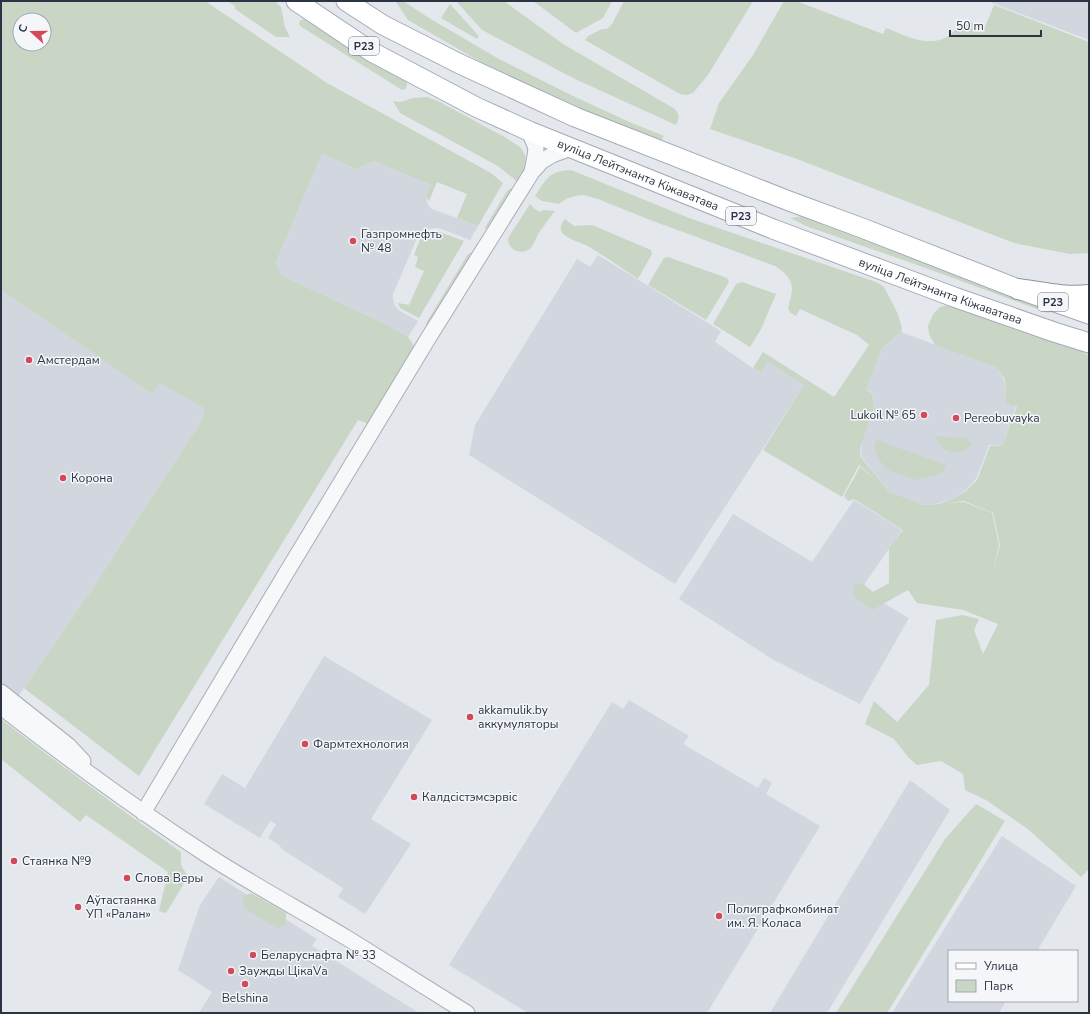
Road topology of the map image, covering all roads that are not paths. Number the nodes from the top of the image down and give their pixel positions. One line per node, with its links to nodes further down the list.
1 (296, 1): 3 (main road, вуліца Лейтэнанта Кіжаватава / Р23)
2 (346, 1): 6 (main road, Р23)
3 (529, 131): 4 (main road, вуліца Лейтэнанта Кіжаватава / Р23); 5 (street)
4 (570, 148): 5 (street); 9 (main road, вуліца Лейтэнанта Кіжаватава / Р23)
5 (532, 172): 15 (street)
6 (1018, 289): 7 (highway, Р23); 8 (main road, Р23)
7 (1089, 295)
8 (1081, 312): 9 (main road)
9 (1054, 332): 10 (main road, вуліца Лейтэнанта Кіжаватава / Р23); 11 (main road, Р23)
10 (1089, 343)
11 (1089, 348)
12 (1, 692): 14 (street)
13 (1, 707): 14 (street)
14 (115, 793): 15 (street)
15 (143, 813): 16 (street)
16 (467, 1013)

